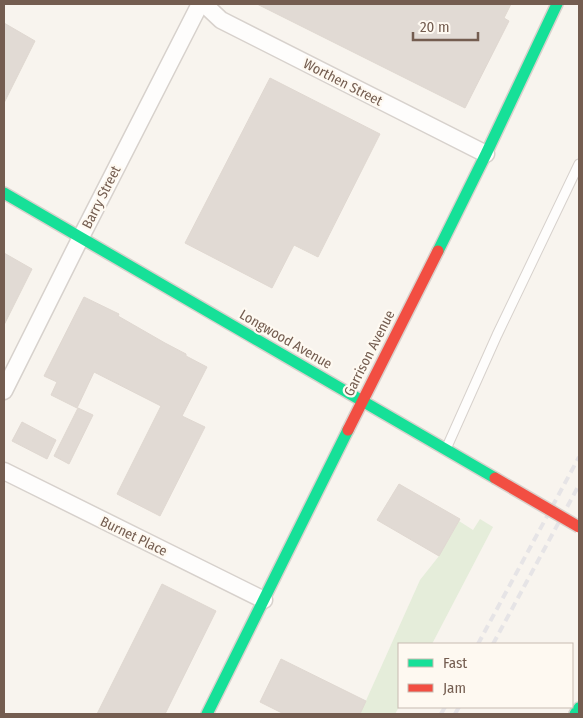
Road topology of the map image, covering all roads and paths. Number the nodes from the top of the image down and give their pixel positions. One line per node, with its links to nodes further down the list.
1 (202, 4): 3 (street, Worthen Street); 6 (street, Barry Street)
2 (557, 4): 3 (main road, Garrison Avenue)
3 (486, 154): 8 (main road, Garrison Avenue)
4 (579, 164): 9 (lane)
5 (4, 193): 6 (main road, Longwood Avenue)
6 (80, 237): 7 (street, Barry Street); 8 (main road, Longwood Avenue)
7 (4, 391)
8 (362, 400): 9 (main road, Longwood Avenue); 12 (main road, Garrison Avenue)
9 (446, 449): 11 (main road, Longwood Avenue, bridge)
10 (4, 472): 12 (street, Burnet Place)
11 (579, 527)
12 (264, 600): 14 (main road, Garrison Avenue)
13 (579, 708): 15 (main road)
14 (207, 714)
15 (575, 714)

